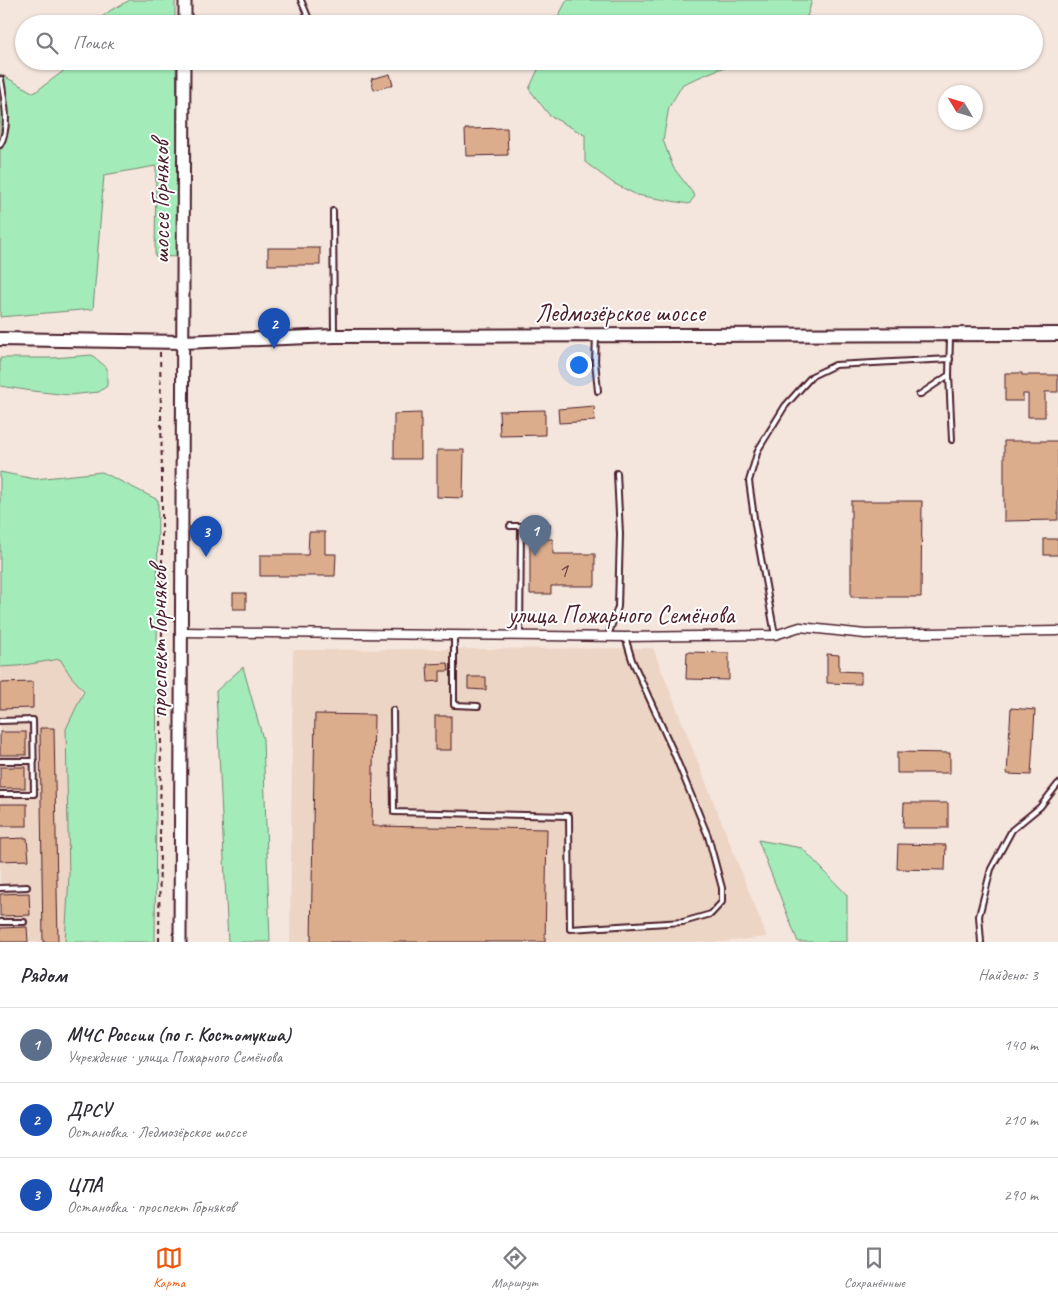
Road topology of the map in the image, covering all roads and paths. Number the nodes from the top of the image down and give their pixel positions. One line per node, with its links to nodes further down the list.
1 (185, 0): 3 (main road)
2 (301, 0): 4 (lane)
3 (185, 15)
4 (307, 15)
5 (184, 70): 15 (main road, шоссе Горняков)
6 (1, 79): 7 (lane)
7 (0, 145)
8 (333, 211): 11 (lane)
9 (950, 334): 10 (main road, Ледмозёрское шоссе); 12 (main road, Ледмозёрское шоссе); 16 (lane)
10 (1058, 334)
11 (334, 336): 12 (main road, Ледмозёрское шоссе); 15 (main road, Ледмозёрское шоссе)
12 (596, 336): 18 (lane)
13 (0, 338): 14 (main road, Ледмозёрское шоссе)
14 (160, 342): 15 (main road, Ледмозёрское шоссе); 43 (path)
15 (183, 342): 26 (main road, проспект Горняков)
16 (950, 358): 17 (lane); 29 (lane)
17 (950, 376): 19 (lane); 20 (lane)
18 (598, 390)
19 (919, 395)
20 (952, 440)
21 (617, 473): 30 (lane)
22 (510, 526): 23 (lane)
23 (521, 526): 24 (lane); 28 (lane)
24 (547, 526)
25 (1058, 631): 29 (street, улица Пожарного Семёнова)
26 (182, 632): 27 (street, улица Пожарного Семёнова); 44 (main road, проспект Горняков)
27 (454, 634): 28 (street, улица Пожарного Семёнова); 32 (lane)
28 (520, 635): 30 (street, улица Пожарного Семёнова)
29 (775, 635): 31 (street, улица Пожарного Семёнова)
30 (608, 637): 31 (street, улица Пожарного Семёнова)
31 (625, 637): 33 (lane)
32 (478, 706)
33 (393, 710)
34 (0, 721): 36 (lane)
35 (0, 761): 36 (lane)
36 (34, 761): 38 (lane)
37 (1058, 784): 45 (lane)
38 (0, 794)
39 (0, 888): 40 (lane)
40 (27, 888)
41 (0, 922): 42 (lane)
42 (24, 922)
43 (159, 942)
44 (180, 942)
45 (981, 942)

